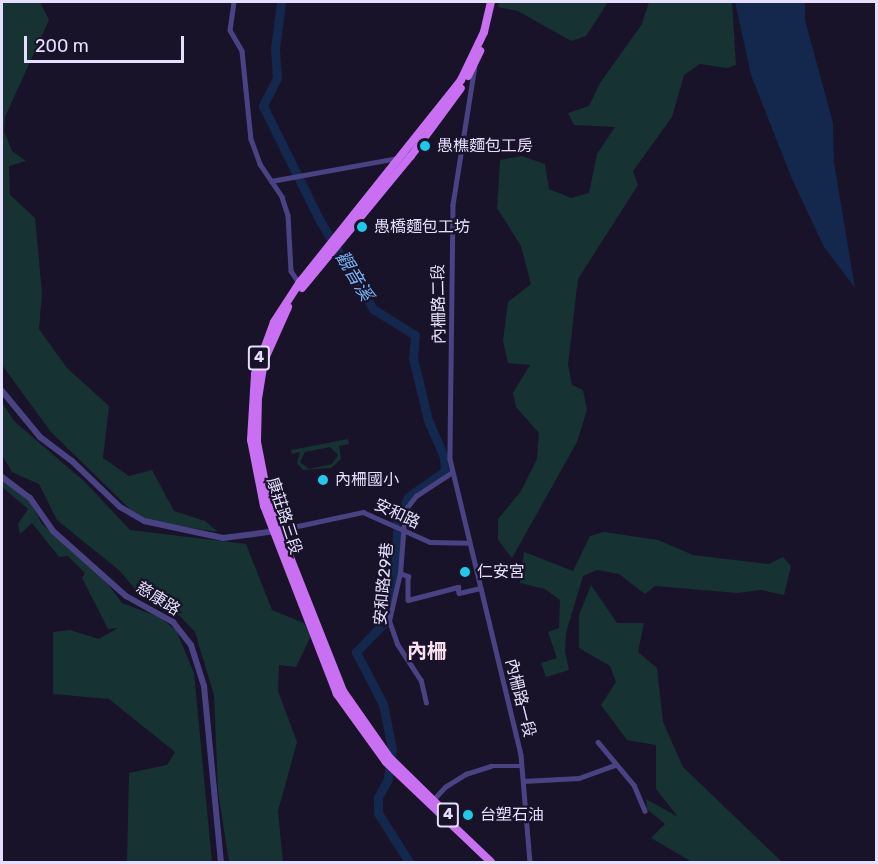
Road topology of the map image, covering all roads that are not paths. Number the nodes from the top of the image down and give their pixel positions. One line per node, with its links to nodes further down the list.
1 (234, 2): 6 (street)
2 (491, 2): 5 (main road, 康莊路三段 / 4)
3 (496, 2): 4 (main road, 康莊路三段 / 4)
4 (475, 65): 9 (street, 內柵路二段); 12 (main road, 康莊路三段 / 4)
5 (400, 157): 6 (street); 7 (main road, 康莊路三段 / 4)
6 (271, 181): 7 (street)
7 (299, 283): 12 (main road, 康莊路三段 / 4)
8 (2, 391): 12 (street)
9 (451, 473): 11 (street, 安和路29巷); 13 (street, 內柵路二段)
10 (2, 477): 23 (street, 慈康路)
11 (401, 529): 12 (street, 安和路); 13 (street, 安和路); 14 (street, 安和路29巷)
12 (276, 531): 21 (main road, 康莊路三段 / 4)
13 (469, 543): 15 (street, 內柵路一段)
14 (400, 573): 15 (street); 16 (street, 安和路29巷)
15 (480, 588): 19 (street, 內柵路一段)
16 (426, 703)
17 (598, 742): 18 (street)
18 (615, 765): 20 (street); 22 (street)
19 (522, 766): 20 (street, 內柵路一段); 21 (street)
20 (524, 781): 26 (street, 內柵路一段)
21 (431, 803): 24 (main road, 康莊路三段 / 4); 25 (main road, 康莊路三段 / 4)
22 (645, 811)
23 (220, 862)
24 (491, 862)
25 (497, 862)
26 (530, 862)

